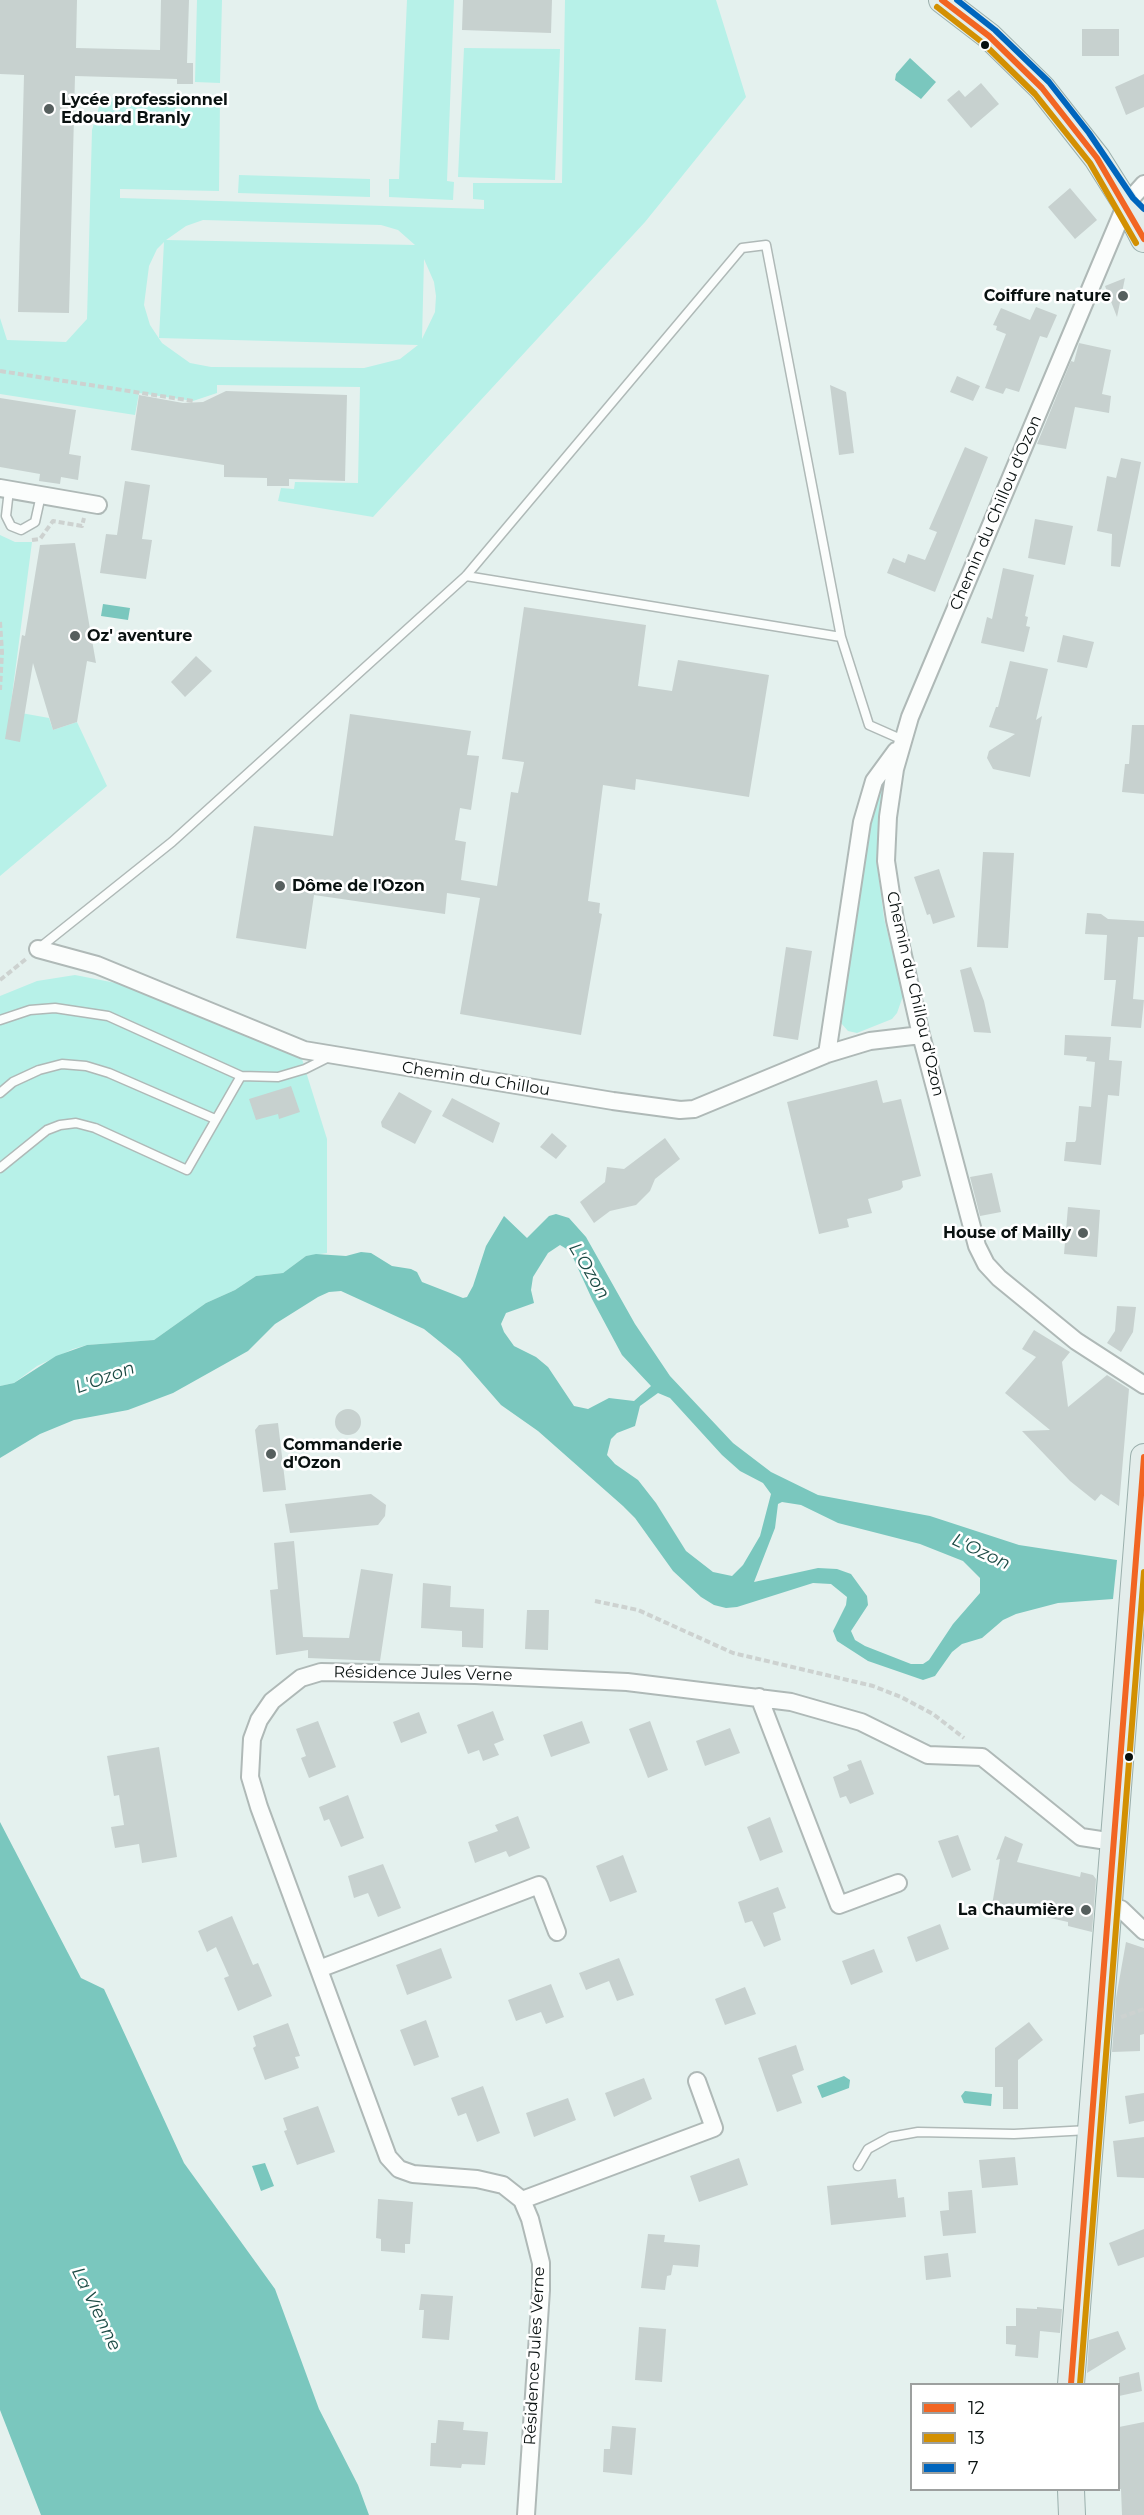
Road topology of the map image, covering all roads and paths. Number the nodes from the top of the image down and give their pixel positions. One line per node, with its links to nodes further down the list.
1 (942, 0): 3 (main road)
2 (1144, 184): 3 (street, Chemin du Chillou d'Ozon)
3 (1126, 204): 4 (main road); 15 (street, Chemin du Chillou d'Ozon)
4 (1144, 239)
5 (0, 371): 6 (path)
6 (193, 401)
7 (4, 489): 8 (street); 8 (lane)
8 (41, 495): 9 (street)
9 (92, 504): 10 (path)
10 (26, 541)
11 (466, 576): 13 (lane); 13 (lane); 16 (lane)
12 (0, 622): 14 (path)
13 (841, 637): 15 (lane)
14 (0, 690)
15 (903, 740): 19 (street, Chemin du Chillou d'Ozon); 20 (street)
16 (38, 949): 17 (path); 21 (street, Chemin du Chillou)
17 (0, 980)
18 (0, 1020): 22 (lane)
19 (921, 1035): 20 (street, Chemin du Chillou); 26 (street, Chemin du Chillou d'Ozon)
20 (827, 1054): 21 (street, Chemin du Chillou)
21 (332, 1055): 22 (lane)
22 (241, 1076): 24 (lane)
23 (0, 1093): 24 (lane)
24 (215, 1119): 25 (lane)
25 (0, 1168)
26 (1144, 1385)
27 (1144, 1457): 31 (main road)
28 (595, 1601): 30 (path)
29 (759, 1697): 30 (street, Résidence Jules Verne); 32 (street); 36 (street, Résidence Jules Verne)
30 (982, 1756): 31 (street)
31 (1114, 1842): 33 (main road)
32 (898, 1883)
33 (1109, 1907): 34 (street); 38 (main road)
34 (1144, 1931)
35 (557, 1932): 36 (street)
36 (319, 1969): 40 (street, Résidence Jules Verne)
37 (697, 2081): 40 (street)
38 (1090, 2130): 39 (lane); 41 (main road)
39 (858, 2166)
40 (522, 2200): 43 (street, Résidence Jules Verne)
41 (1071, 2383)
42 (1071, 2491): 44 (main road)
43 (526, 2515)
44 (1072, 2515)

